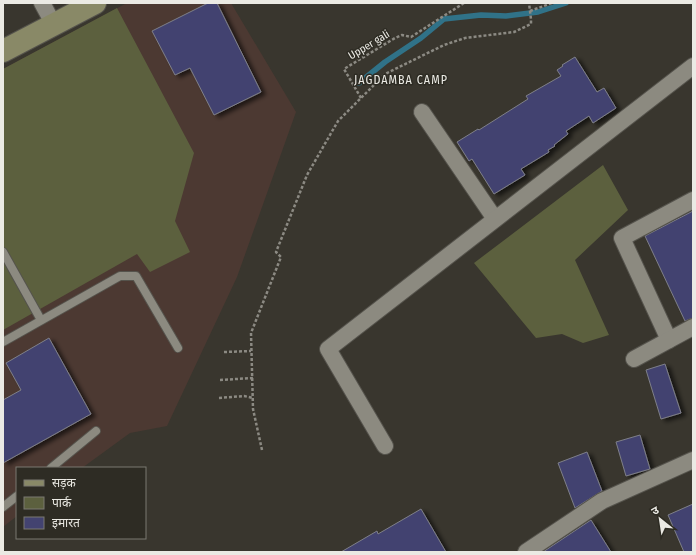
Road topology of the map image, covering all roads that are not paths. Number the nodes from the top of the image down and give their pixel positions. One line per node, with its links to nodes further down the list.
1 (42, 3): 3 (street)
2 (95, 3): 3 (street)
3 (54, 25): 4 (street)
4 (3, 51)
5 (693, 66): 8 (street)
6 (422, 112): 8 (street)
7 (693, 200): 12 (street)
8 (495, 219): 17 (street)
9 (3, 252): 10 (lane)
10 (41, 320): 13 (lane); 14 (lane)
11 (693, 328): 12 (street)
12 (669, 340): 15 (street)
13 (3, 342)
14 (178, 348)
15 (634, 360)
16 (96, 431): 19 (lane)
17 (385, 446)
18 (693, 460): 22 (street)
19 (52, 467)
20 (16, 497): 21 (lane)
21 (3, 507)
22 (530, 551)

